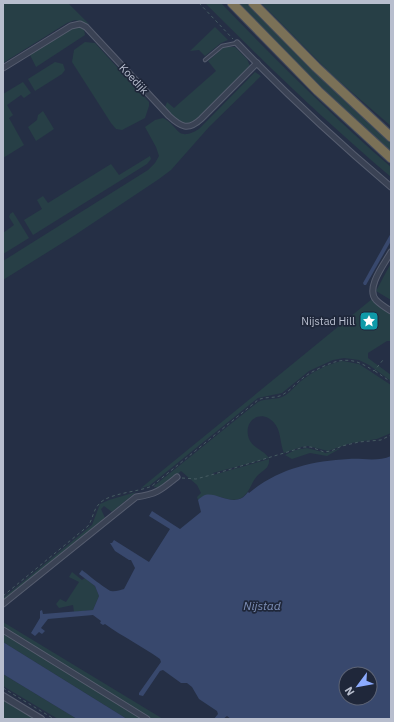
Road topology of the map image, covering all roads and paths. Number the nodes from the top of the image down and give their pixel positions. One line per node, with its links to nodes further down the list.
1 (199, 3): 4 (path)
2 (232, 3): 9 (highway)
3 (253, 3): 8 (highway)
4 (238, 43): 5 (lane); 6 (street)
5 (205, 60)
6 (257, 64): 7 (street, Koedijk); 10 (street)
7 (3, 68)
8 (391, 137)
9 (391, 158)
10 (391, 187)
11 (391, 252): 12 (street)
12 (391, 311)
13 (383, 360): 14 (path)
14 (374, 371): 15 (path); 18 (path)
15 (391, 382)
16 (391, 435): 17 (path)
17 (177, 477): 19 (street)
18 (3, 596)
19 (3, 604)
20 (3, 630): 25 (street)
21 (3, 688): 24 (path)
22 (3, 696): 23 (street)
23 (41, 719)
24 (54, 719)
25 (147, 719)

